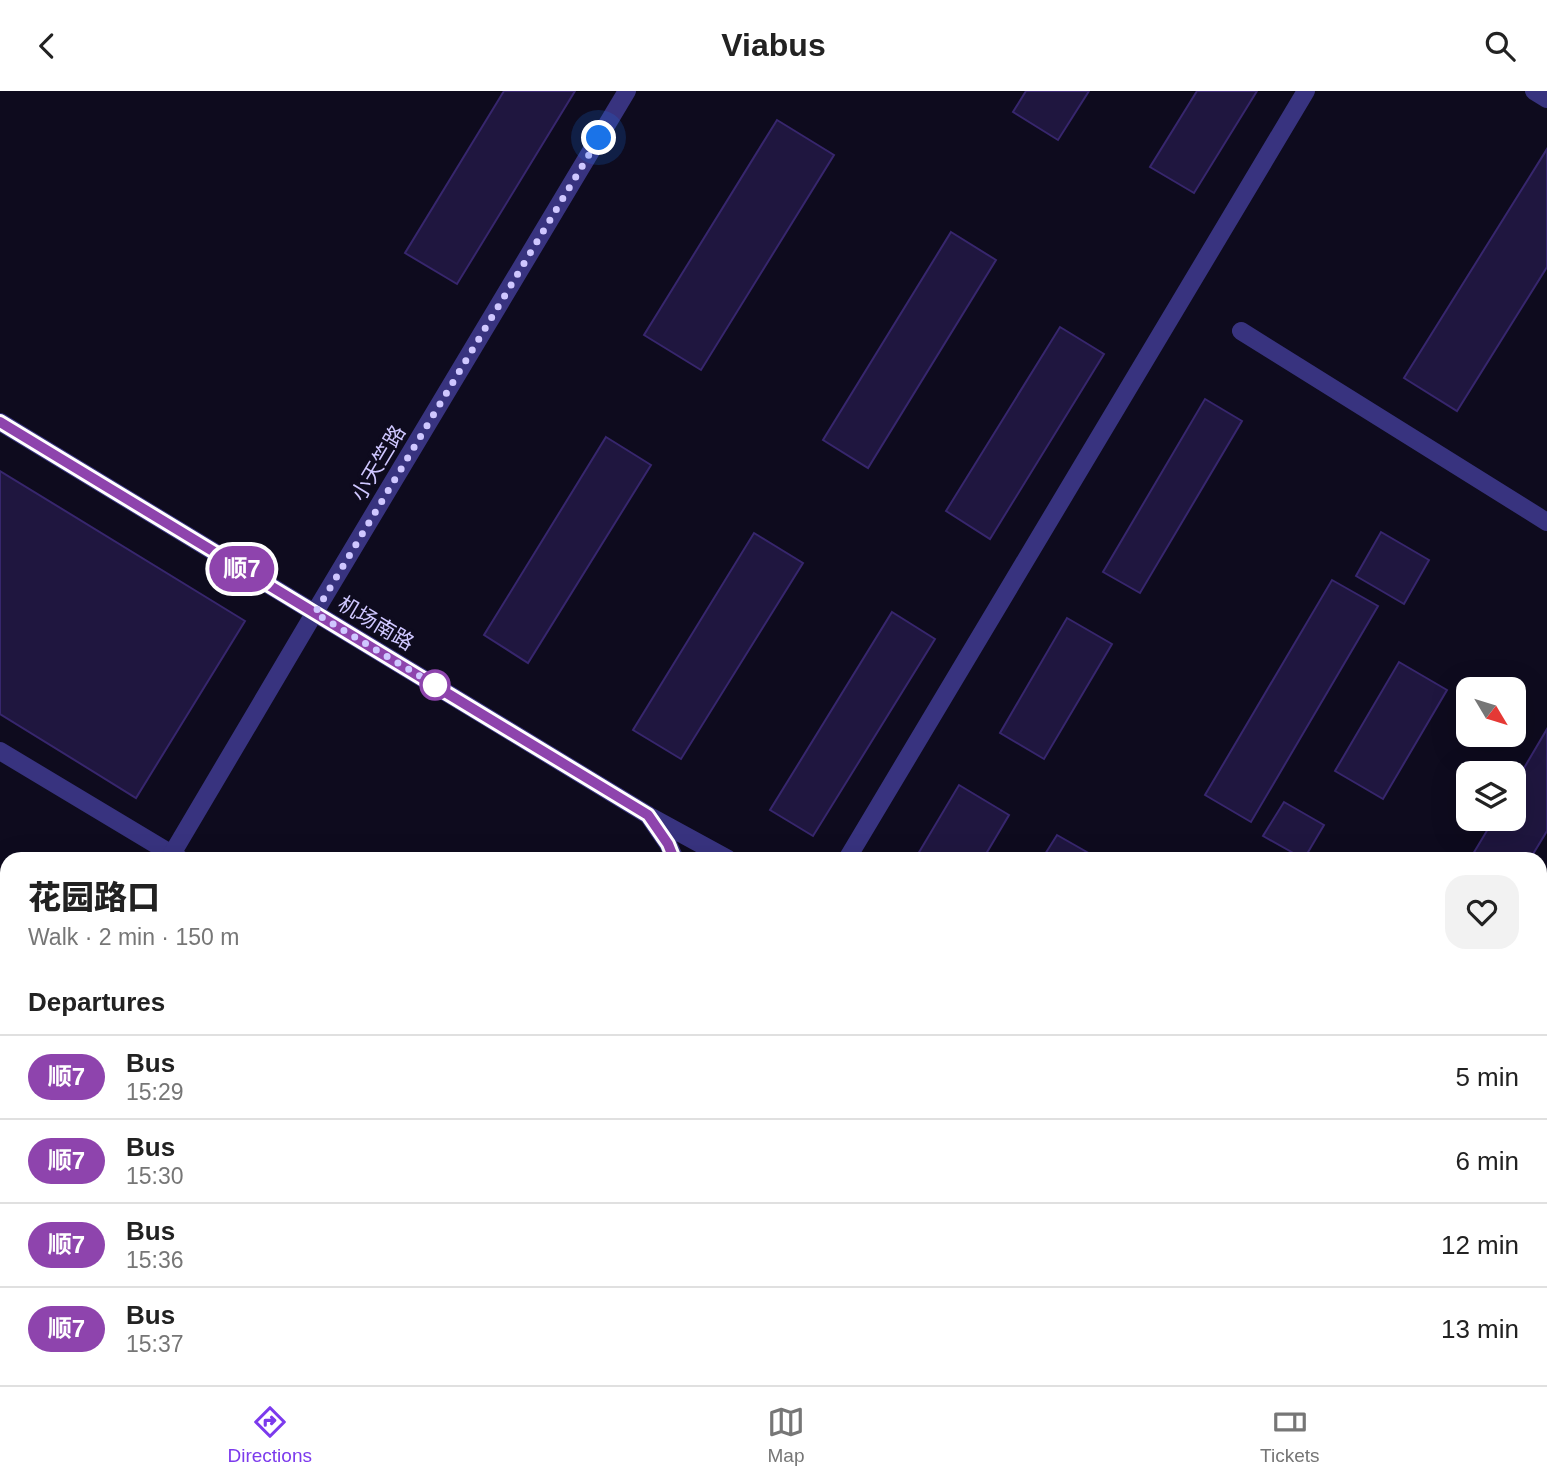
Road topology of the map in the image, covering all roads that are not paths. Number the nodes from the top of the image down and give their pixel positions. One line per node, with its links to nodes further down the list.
1 (628, 91): 8 (street, 小天竺路)
2 (1306, 91): 15 (street)
3 (1534, 91): 4 (street)
4 (1547, 99)
5 (1241, 331): 7 (street)
6 (0, 422): 8 (street, 机场南路)
7 (1547, 522)
8 (315, 613): 10 (street, 机场南路); 12 (street, 小天竺路)
9 (0, 751): 11 (street)
10 (648, 815): 13 (street, 机场南路); 14 (street)
11 (164, 852)
12 (177, 852)
13 (671, 852)
14 (715, 852)
15 (851, 852)

